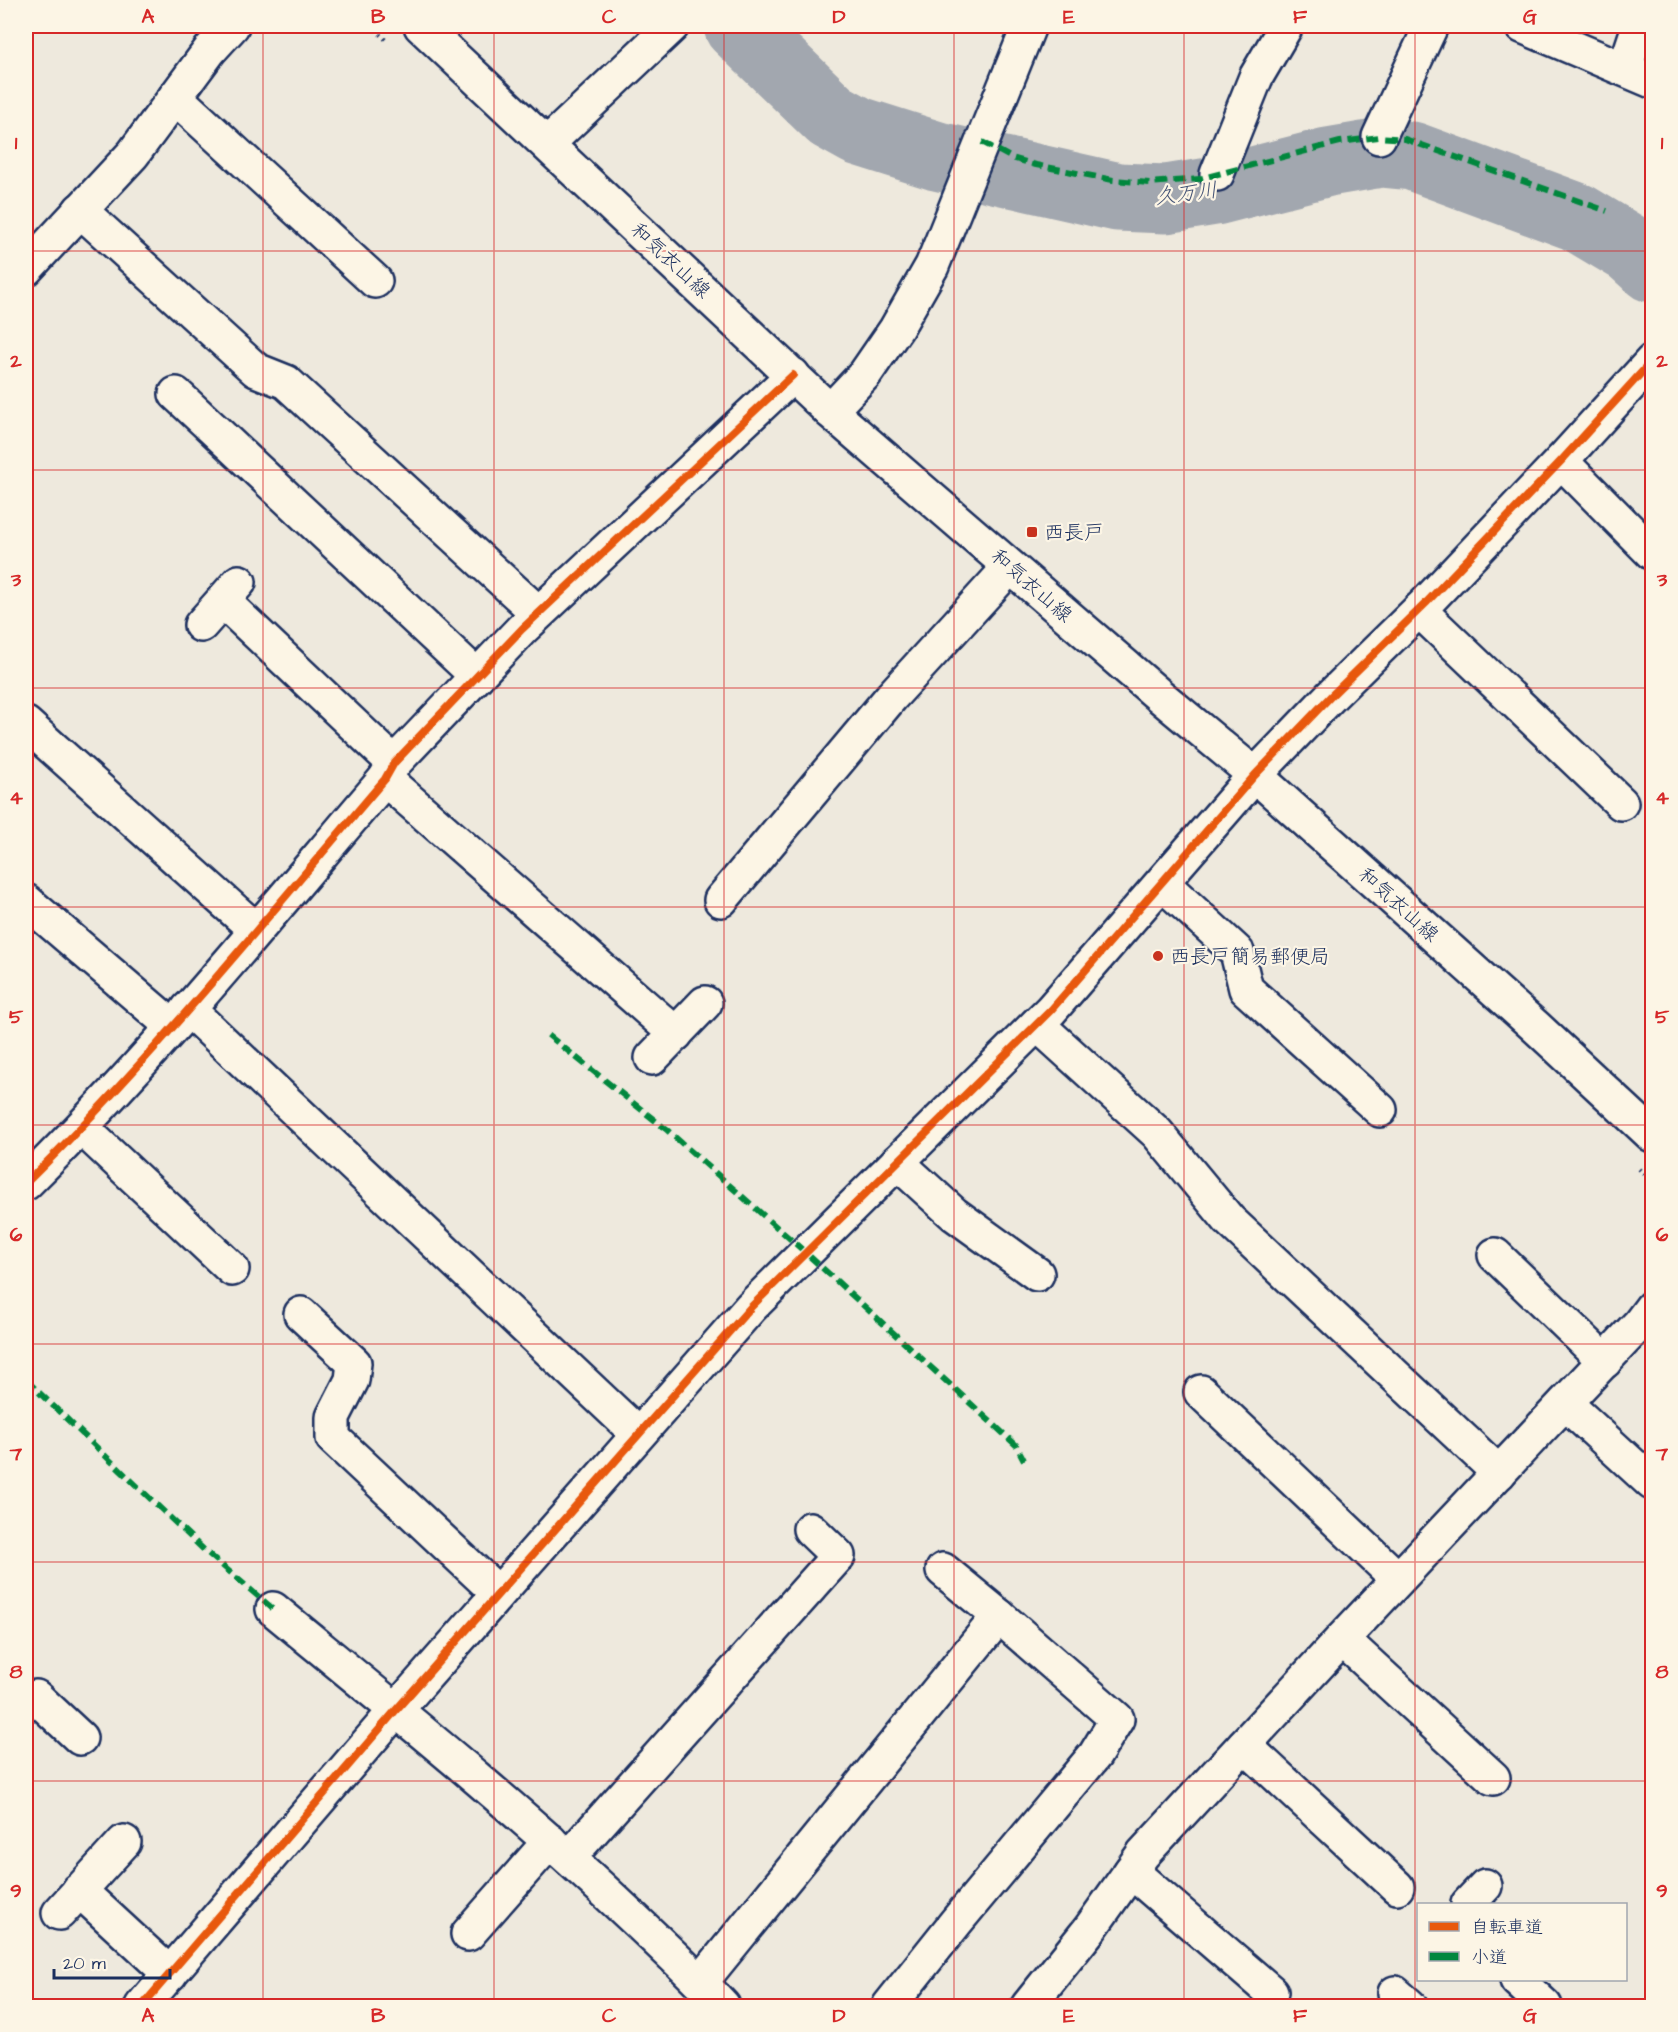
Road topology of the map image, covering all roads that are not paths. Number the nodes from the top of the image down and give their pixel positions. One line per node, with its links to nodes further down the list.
1 (232, 26): 10 (street)
2 (421, 26): 12 (street, 和気衣山線)
3 (672, 26): 12 (street)
4 (1029, 26): 20 (street)
5 (1286, 26): 13 (street)
6 (1431, 26): 11 (street)
7 (1522, 26): 9 (street)
8 (1638, 26): 9 (street)
9 (1639, 75)
10 (176, 97): 14 (street); 16 (street)
11 (1379, 137)
12 (547, 144): 18 (street, 和気衣山線)
13 (1217, 174)
14 (80, 210): 15 (street); 25 (street)
15 (26, 269)
16 (375, 281)
17 (1653, 360): 21 (street)
18 (793, 375): 20 (street, 和気衣山線); 25 (street)
19 (176, 394): 27 (street)
20 (831, 411): 23 (street, 和気衣山線)
21 (1561, 461): 22 (street); 24 (street)
22 (1653, 553)
23 (1011, 567): 30 (street, 和気衣山線); 33 (street)
24 (1419, 610): 30 (street); 31 (street)
25 (538, 613): 27 (street)
26 (201, 625): 29 (street)
27 (477, 676): 29 (street)
28 (26, 724): 35 (street)
29 (389, 771): 35 (street); 39 (street)
30 (1255, 775): 32 (street); 43 (street, 和気衣山線)
31 (1621, 803)
32 (1162, 883): 38 (street); 41 (street)
33 (721, 900)
34 (26, 901): 37 (street)
35 (256, 930): 37 (street)
36 (705, 1003): 39 (street)
37 (180, 1017): 42 (street); 54 (street)
38 (1038, 1024): 44 (street); 55 (street)
39 (676, 1034): 40 (street)
40 (652, 1058)
41 (1380, 1110)
42 (82, 1128): 45 (street); 47 (street)
43 (1653, 1135)
44 (897, 1162): 48 (street); 54 (street)
45 (26, 1183)
46 (1495, 1255): 51 (street)
47 (231, 1269)
48 (1037, 1274)
49 (1653, 1307): 51 (street)
50 (301, 1314): 60 (street)
51 (1605, 1361): 53 (street)
52 (1201, 1392): 59 (street)
53 (1565, 1403): 55 (street); 56 (street)
54 (638, 1434): 60 (street)
55 (1499, 1473): 59 (street)
56 (1653, 1483)
57 (810, 1529): 70 (street)
58 (943, 1570): 62 (street)
59 (1398, 1579): 63 (street)
60 (498, 1593): 65 (street)
61 (273, 1609): 65 (street)
62 (999, 1616): 75 (street); 79 (street)
63 (1342, 1639): 67 (street); 68 (street)
64 (39, 1694): 66 (street)
65 (396, 1710): 70 (street); 77 (street)
66 (80, 1738)
67 (1244, 1745): 71 (street); 72 (street)
68 (1492, 1778)
69 (124, 1842): 77 (street)
70 (559, 1849): 73 (street); 75 (street)
71 (1131, 1870): 76 (street); 80 (street)
72 (1397, 1887)
73 (468, 1934)
74 (1518, 1981): 81 (street)
75 (701, 1982): 78 (street)
76 (1271, 1992)
77 (159, 1995)
78 (723, 2007)
79 (889, 2007)
80 (1028, 2007)
81 (1545, 2007)

